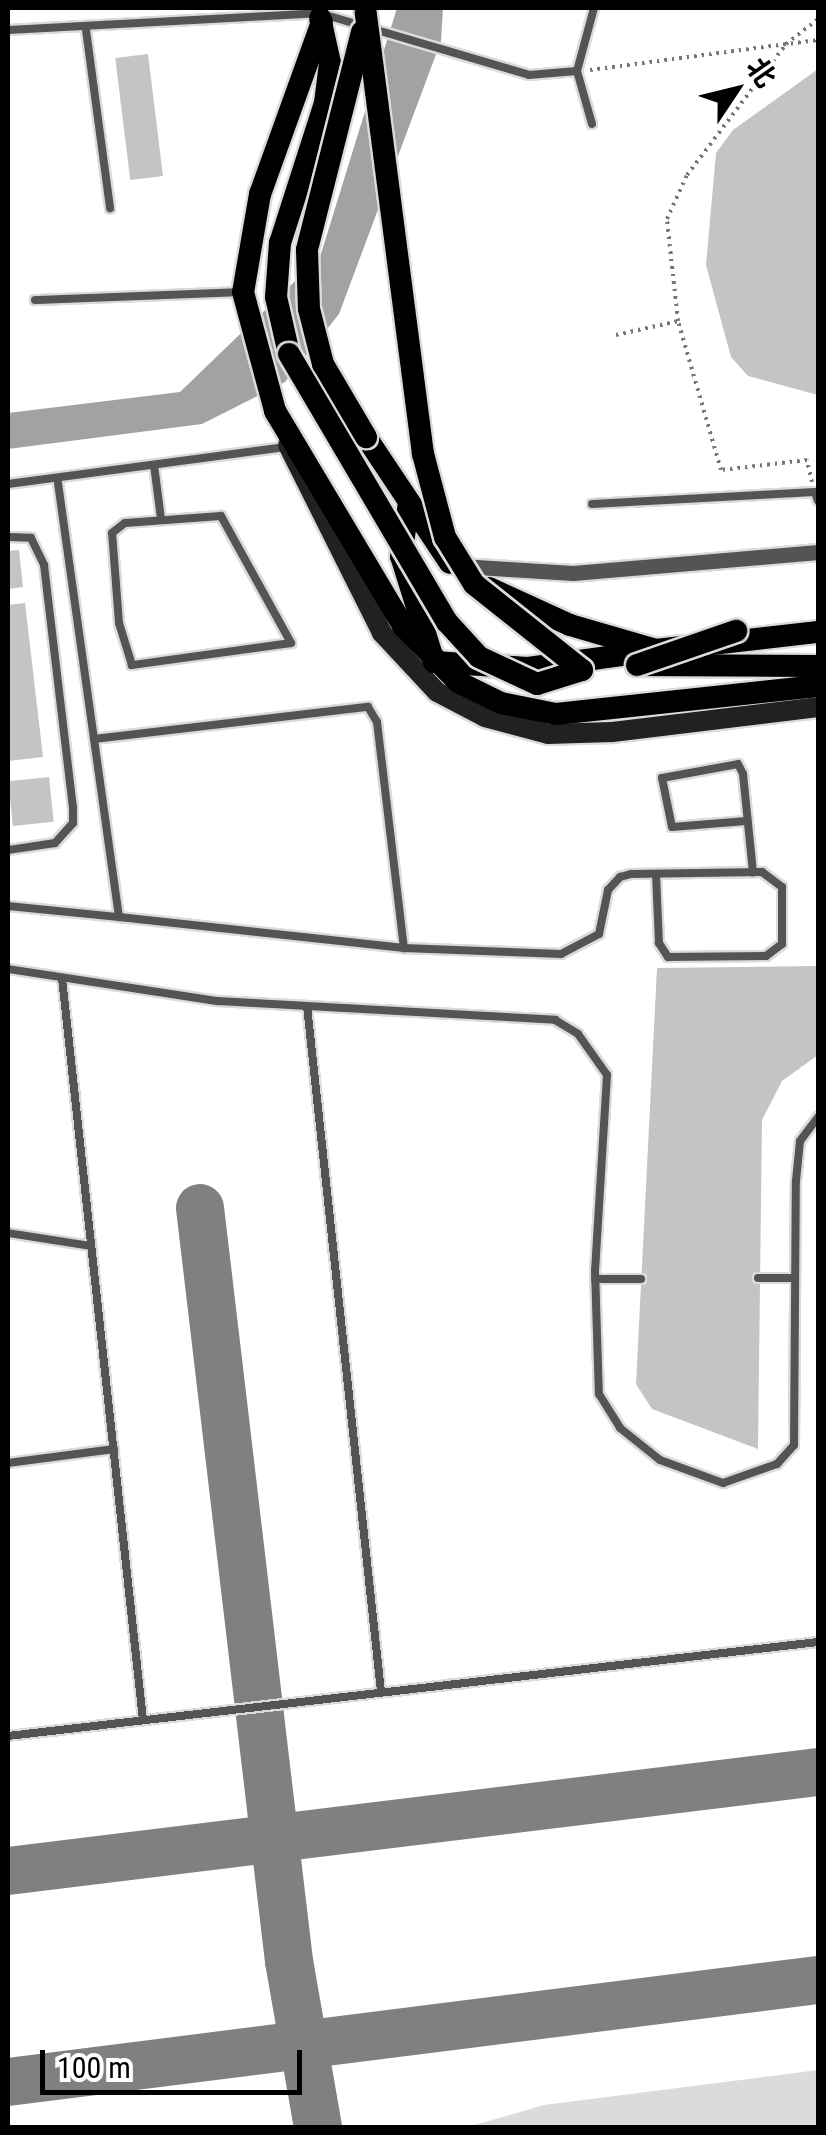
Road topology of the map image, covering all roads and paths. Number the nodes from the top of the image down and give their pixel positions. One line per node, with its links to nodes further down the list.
1 (594, 8): 9 (lane)
2 (365, 10): 22 (main road, bridge); 33 (main road, bridge)
3 (320, 14): 6 (lane); 9 (lane); 12 (main road); 33 (main road, bridge)
4 (818, 19): 8 (path)
5 (8, 30): 6 (lane)
6 (86, 30): 11 (lane)
7 (818, 40): 8 (path)
8 (786, 44): 9 (path); 14 (path)
9 (577, 72): 10 (lane)
10 (592, 124)
11 (110, 208)
12 (244, 292): 13 (lane); 16 (main road)
13 (35, 300)
14 (678, 321): 15 (path); 21 (path)
15 (616, 334)
16 (276, 411): 17 (main road); 31 (main road)
17 (289, 446): 18 (lane); 35 (main road)
18 (154, 465): 19 (lane); 24 (lane)
19 (57, 478): 20 (lane); 36 (lane)
20 (8, 484)
21 (817, 496): 23 (lane)
22 (409, 503): 27 (main road); 31 (main road)
23 (592, 504)
24 (162, 518): 24 (lane)
25 (8, 538): 38 (lane)
26 (818, 552): 27 (street)
27 (451, 565): 30 (main road)
28 (818, 620): 30 (main road, bridge)
29 (818, 632): 30 (main road)
30 (646, 658): 31 (main road); 32 (main road); 33 (main road)
31 (434, 662): 34 (main road)
32 (818, 666)
33 (582, 670)
34 (818, 686)
35 (818, 707)
36 (94, 739): 42 (lane); 43 (lane)
37 (746, 821): 37 (lane); 39 (lane)
38 (8, 850)
39 (752, 872): 40 (lane); 40 (lane)
40 (656, 874): 43 (lane)
41 (8, 906): 42 (lane)
42 (120, 917): 43 (lane)
43 (404, 948)
44 (8, 970): 45 (lane)
45 (62, 978): 46 (lane); 49 (lane)
46 (306, 1006): 52 (lane); 57 (lane)
47 (818, 1117): 51 (lane)
48 (8, 1233): 49 (lane)
49 (91, 1246): 54 (lane)
50 (758, 1278): 51 (lane)
51 (796, 1278): 52 (lane)
52 (596, 1279): 53 (lane)
53 (641, 1279)
54 (114, 1449): 55 (lane); 58 (lane)
55 (8, 1462)
56 (818, 1642): 57 (lane)
57 (381, 1692): 58 (lane)
58 (143, 1720): 59 (lane)
59 (8, 1736)

